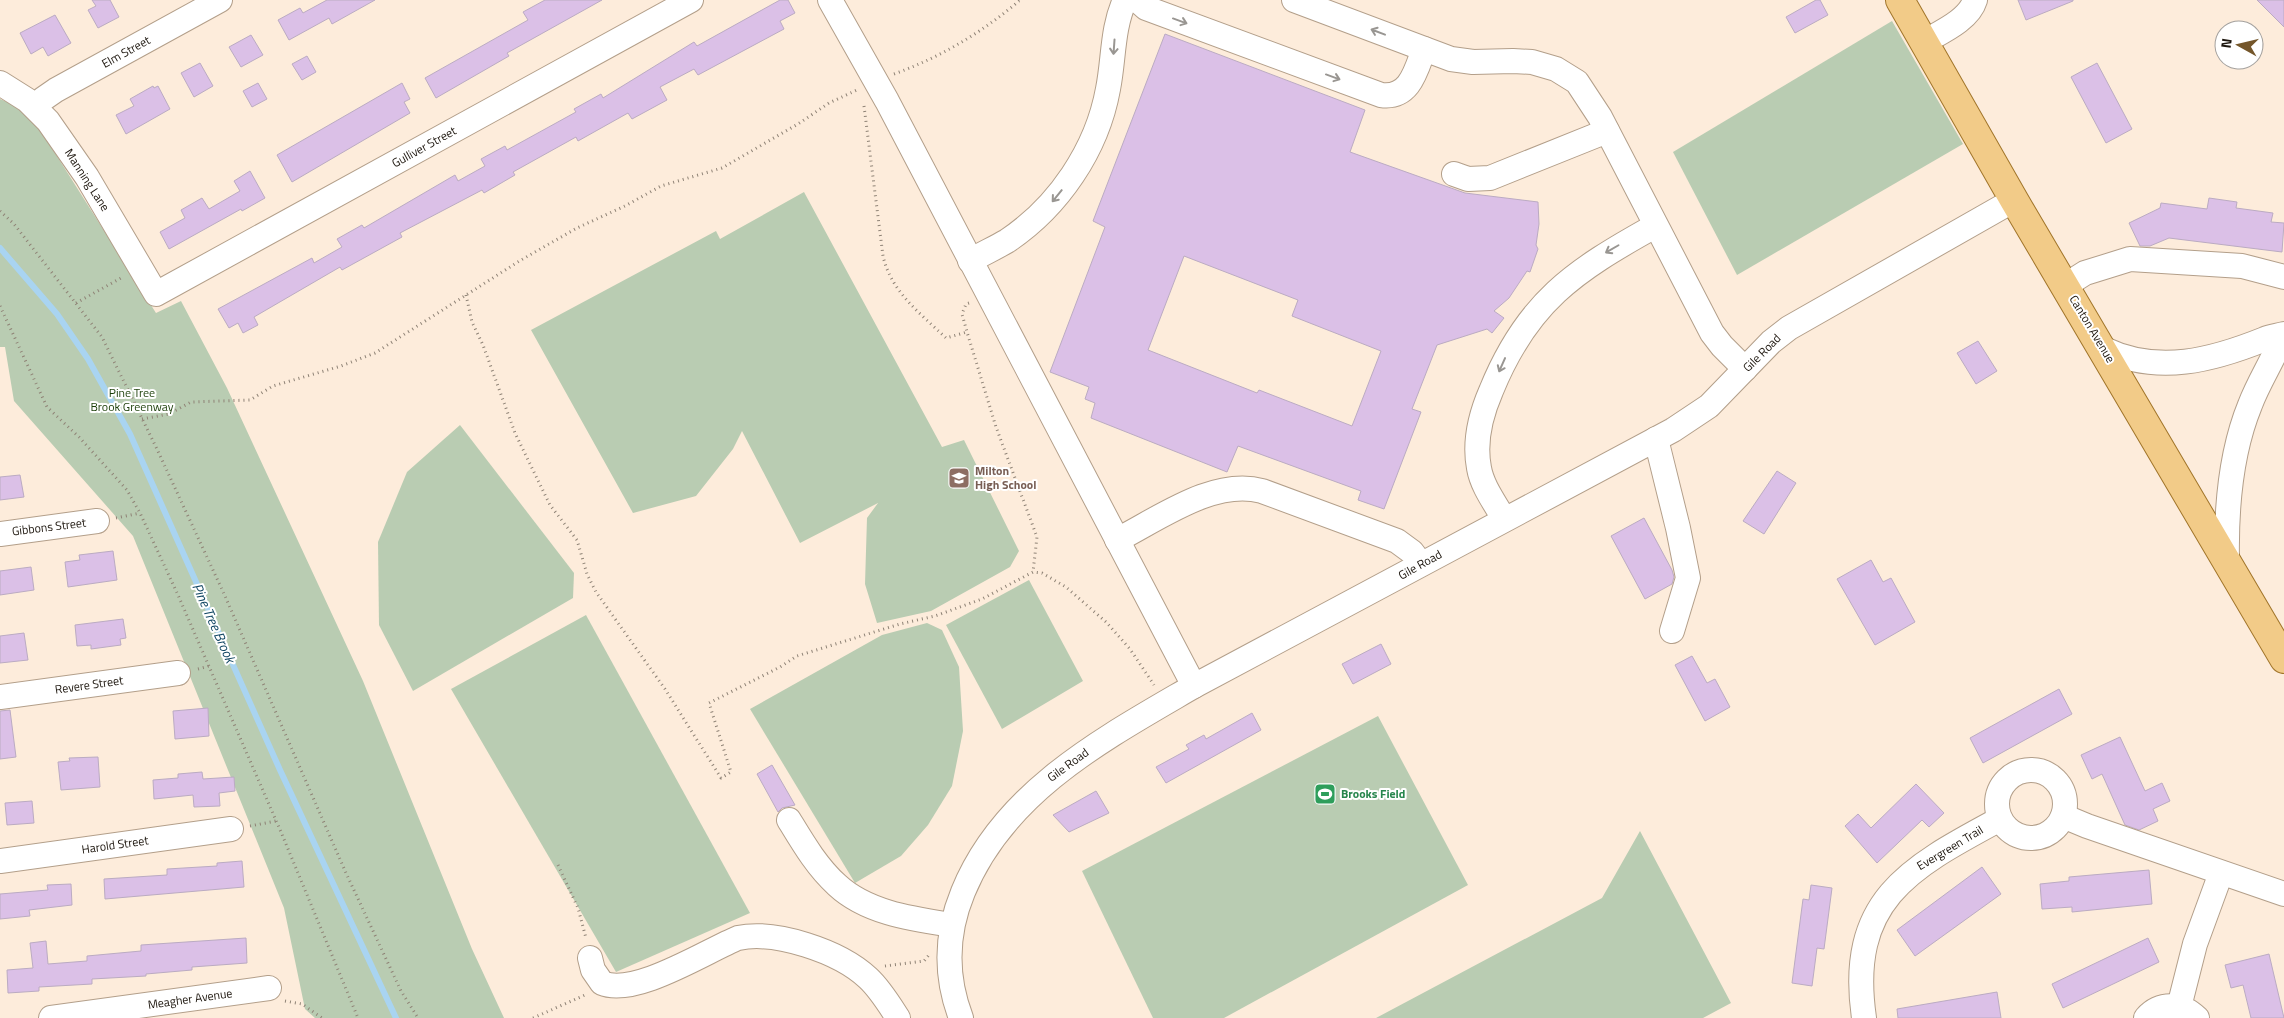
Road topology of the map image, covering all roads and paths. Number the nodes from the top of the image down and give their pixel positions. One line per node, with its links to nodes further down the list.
1 (220, 0): 14 (street, Elm Street)
2 (691, 0): 25 (street, Gulliver Street)
3 (830, 0): 13 (street)
4 (1023, 0): 13 (path)
5 (1125, 0): 20 (street, one-way to 20)
6 (1137, 0): 11 (street, one-way to 11)
7 (1294, 0): 11 (street, one-way to 7)
8 (1900, 0): 10 (main road, Canton Avenue)
9 (1975, 0): 10 (street)
10 (1924, 42): 17 (main road, Canton Avenue)
11 (1424, 49): 15 (street)
12 (0, 83): 14 (street, Manning Lane)
13 (869, 84): 20 (street); 26 (path); 29 (path)
14 (36, 108): 21 (street, Manning Lane)
15 (1606, 131): 16 (street); 19 (street)
16 (1454, 174)
17 (2014, 200): 23 (main road, Canton Avenue); 32 (street, Gile Road)
18 (0, 211): 27 (path)
19 (1654, 226): 32 (street); 35 (street, one-way to 35)
20 (970, 261): 24 (street)
21 (141, 267): 25 (street, Manning Lane); 27 (path)
22 (2284, 277): 23 (street)
23 (2066, 286): 31 (main road, Canton Avenue)
24 (987, 293): 29 (path); 38 (street)
25 (156, 294)
26 (466, 295): 33 (path); 41 (path)
27 (76, 303): 33 (path)
28 (0, 306): 65 (path)
29 (967, 332): 41 (path)
30 (2283, 335): 31 (street); 39 (street)
31 (2104, 349): 39 (main road, Canton Avenue)
32 (1745, 369): 34 (street, Gile Road)
33 (142, 419): 66 (path)
34 (1656, 439): 35 (street, Gile Road); 42 (street)
35 (1504, 519): 40 (street, Gile Road)
36 (97, 521): 37 (street, Gibbons Street)
37 (0, 534)
38 (1117, 540): 40 (street); 45 (street)
39 (2227, 560): 43 (main road, Canton Avenue)
40 (1421, 564): 45 (street, Gile Road)
41 (1033, 572): 47 (path)
42 (1672, 631)
43 (2284, 658)
44 (178, 673): 46 (street, Revere Street)
45 (1194, 686): 47 (street, Gile Road)
46 (0, 697)
47 (1165, 703): 56 (street, Gile Road)
48 (2063, 816): 49 (street); 49 (street); 54 (street)
49 (2000, 819): 70 (street, Evergreen Trail)
50 (789, 820): 56 (street)
51 (231, 829): 52 (street, Harold Street)
52 (0, 861)
53 (558, 865): 58 (path)
54 (2221, 873): 55 (street); 62 (street)
55 (2284, 894)
56 (952, 925): 69 (street, Gile Road)
57 (930, 954): 59 (path)
58 (590, 958): 60 (street)
59 (857, 969): 60 (street); 68 (street)
60 (602, 983): 67 (path)
61 (269, 988): 63 (street, Meagher Avenue); 64 (path)
62 (2188, 1012): 71 (street)
63 (51, 1018)
64 (322, 1018)
65 (358, 1018)
66 (418, 1018)
67 (533, 1018)
68 (898, 1018)
69 (961, 1018)
70 (1864, 1018)
71 (2146, 1018)

